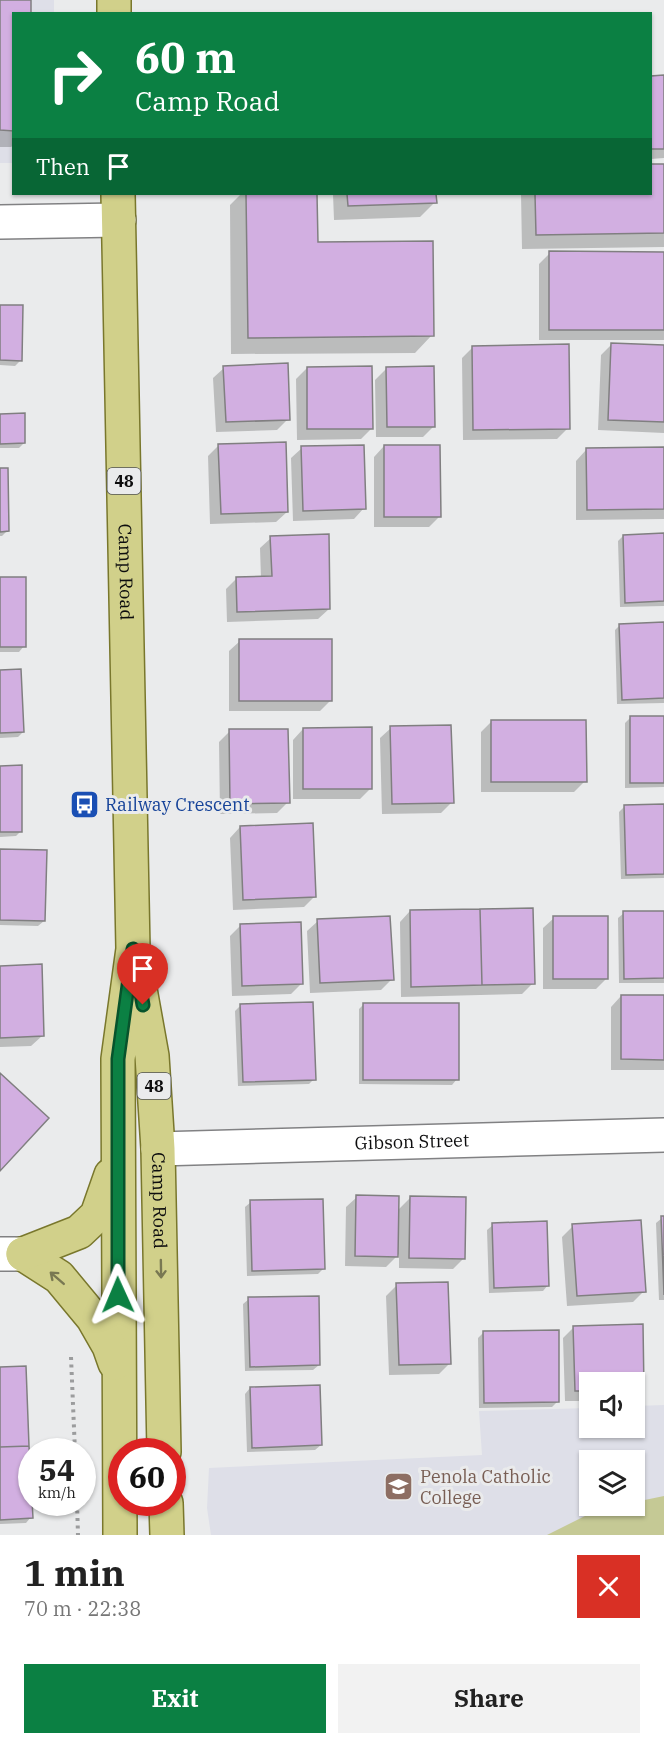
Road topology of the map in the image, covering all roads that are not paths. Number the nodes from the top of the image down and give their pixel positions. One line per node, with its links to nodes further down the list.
1 (118, 207): 2 (street); 3 (main road, Camp Road / 48)
2 (0, 222)
3 (133, 949): 5 (main road, Camp Road / 48); 6 (main road, Camp Road / 48)
4 (664, 1135): 5 (street, Gibson Street)
5 (158, 1149): 9 (main road, Camp Road / 48, one-way to 9)
6 (117, 1156): 7 (main road); 8 (main road, Camp Road / 48)
7 (11, 1254): 8 (main road, one-way to 7)
8 (120, 1379): 11 (main road, Camp Road / 48)
9 (164, 1438)
10 (166, 1516): 12 (main road)
11 (120, 1535)
12 (167, 1535)

